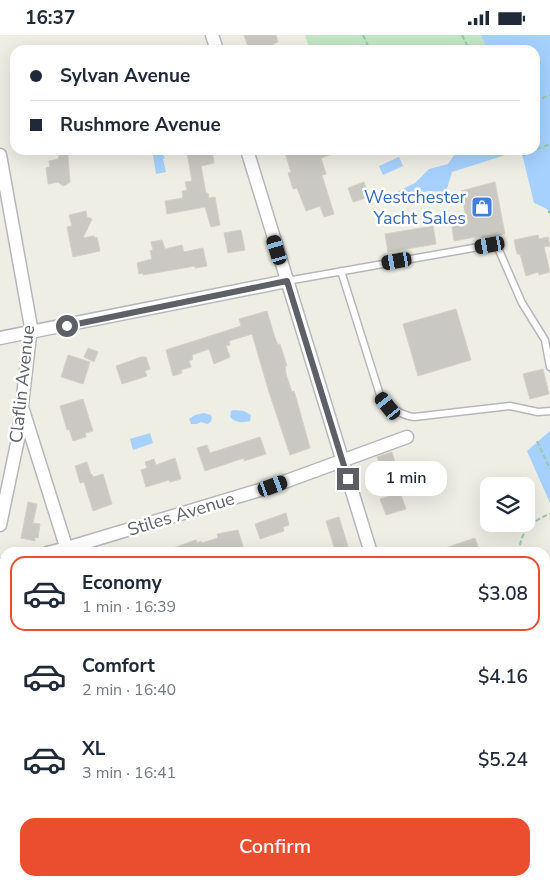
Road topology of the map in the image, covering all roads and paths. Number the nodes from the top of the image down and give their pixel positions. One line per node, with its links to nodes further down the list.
1 (0, 155): 5 (street, Claflin Avenue)
2 (249, 155): 4 (street)
3 (341, 271): 4 (lane); 7 (lane); 9 (lane)
4 (287, 281): 5 (street); 12 (street)
5 (30, 333): 6 (street); 8 (street, Claflin Avenue)
6 (0, 338)
7 (550, 367)
8 (22, 405): 15 (street, Claflin Avenue); 16 (street)
9 (550, 411)
10 (407, 437): 12 (street, Stiles Avenue)
11 (537, 441): 13 (path)
12 (342, 461): 17 (street, Stiles Avenue); 18 (street)
13 (550, 469)
14 (550, 515): 19 (path)
15 (0, 525)
16 (67, 547)
17 (78, 547)
18 (370, 547)
19 (520, 547)

